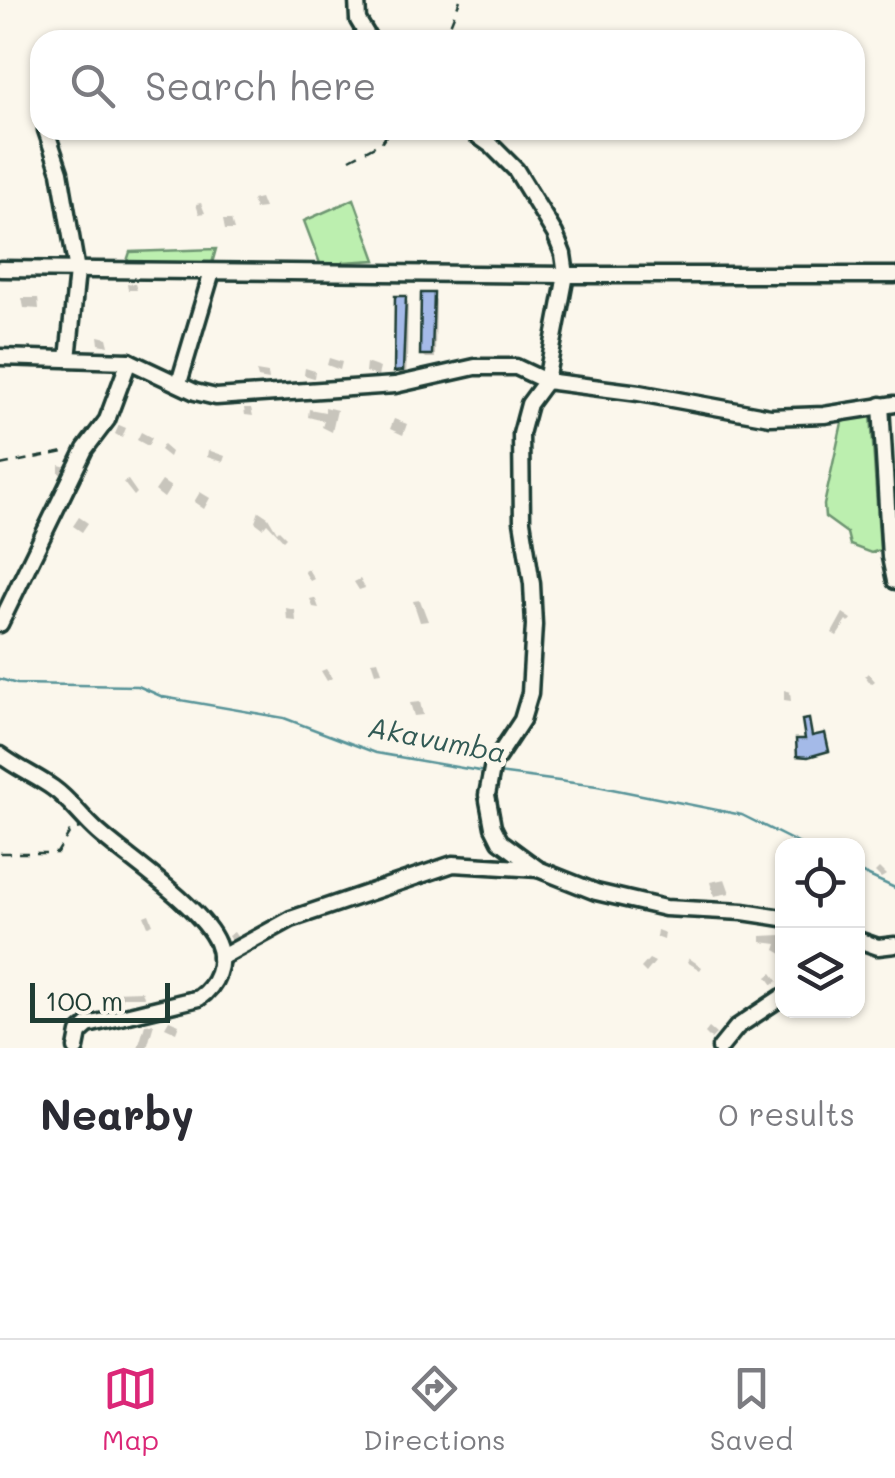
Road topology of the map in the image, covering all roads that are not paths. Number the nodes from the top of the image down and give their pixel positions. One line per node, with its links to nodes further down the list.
1 (357, 0): 2 (street)
2 (364, 30)
3 (49, 140): 6 (street)
4 (484, 140): 9 (street)
5 (0, 270): 6 (street)
6 (77, 271): 7 (street); 11 (street)
7 (212, 272): 9 (street); 14 (street)
8 (895, 275): 9 (street)
9 (566, 276): 13 (street)
10 (0, 357): 11 (street)
11 (68, 358): 12 (street)
12 (129, 361): 14 (street); 17 (street)
13 (546, 380): 14 (street); 15 (street); 19 (street)
14 (179, 383)
15 (888, 404): 16 (street)
16 (895, 581)
17 (0, 624)
18 (0, 755): 23 (street)
19 (538, 869): 20 (street); 23 (street)
20 (775, 917)
21 (865, 942): 22 (street)
22 (895, 945)
23 (220, 958): 25 (street)
24 (775, 1003): 26 (street)
25 (76, 1048)
26 (720, 1048)

